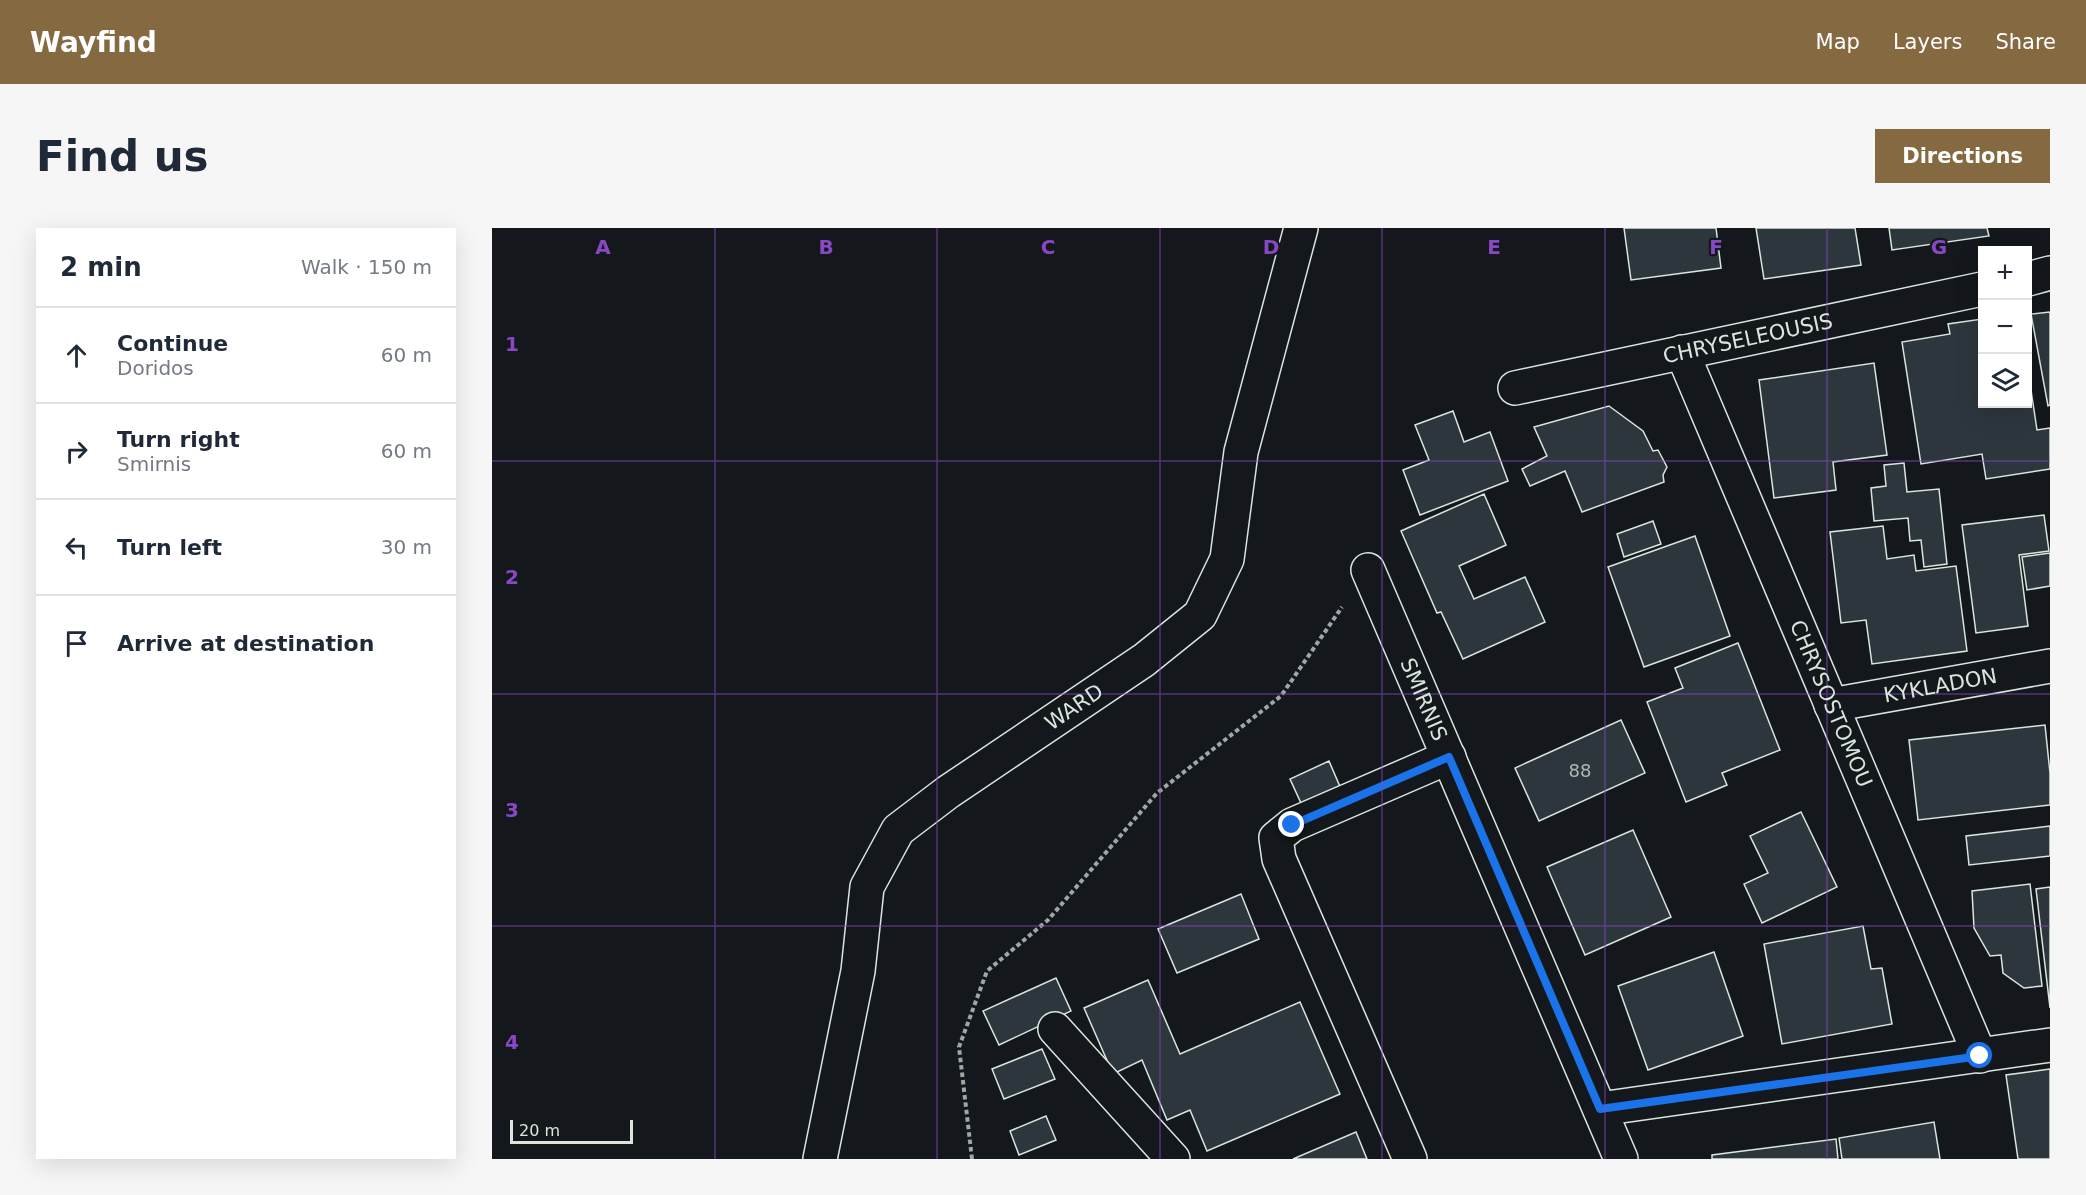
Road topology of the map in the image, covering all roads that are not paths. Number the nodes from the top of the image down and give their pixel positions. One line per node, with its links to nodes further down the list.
1 (1301, 228): 15 (street, WARD)
2 (2050, 273): 3 (street)
3 (2032, 278)
4 (1978, 290): 5 (street, CHRYSELEOUSIS)
5 (1682, 352): 6 (street, CHRYSELEOUSIS); 9 (street, CHRYSOSTOMOU)
6 (1515, 388)
7 (1368, 570): 10 (street, SMIRNIS)
8 (2050, 666): 9 (street, KYKLADON)
9 (1831, 705): 13 (street, CHRYSOSTOMOU)
10 (1449, 757): 14 (street, SMIRNIS); 17 (street)
11 (1055, 1029): 16 (street)
12 (2050, 1045): 13 (street)
13 (1980, 1056): 14 (street)
14 (1600, 1109): 18 (street, SMIRNIS)
15 (820, 1159)
16 (1173, 1159)
17 (1410, 1159)
18 (1621, 1159)

